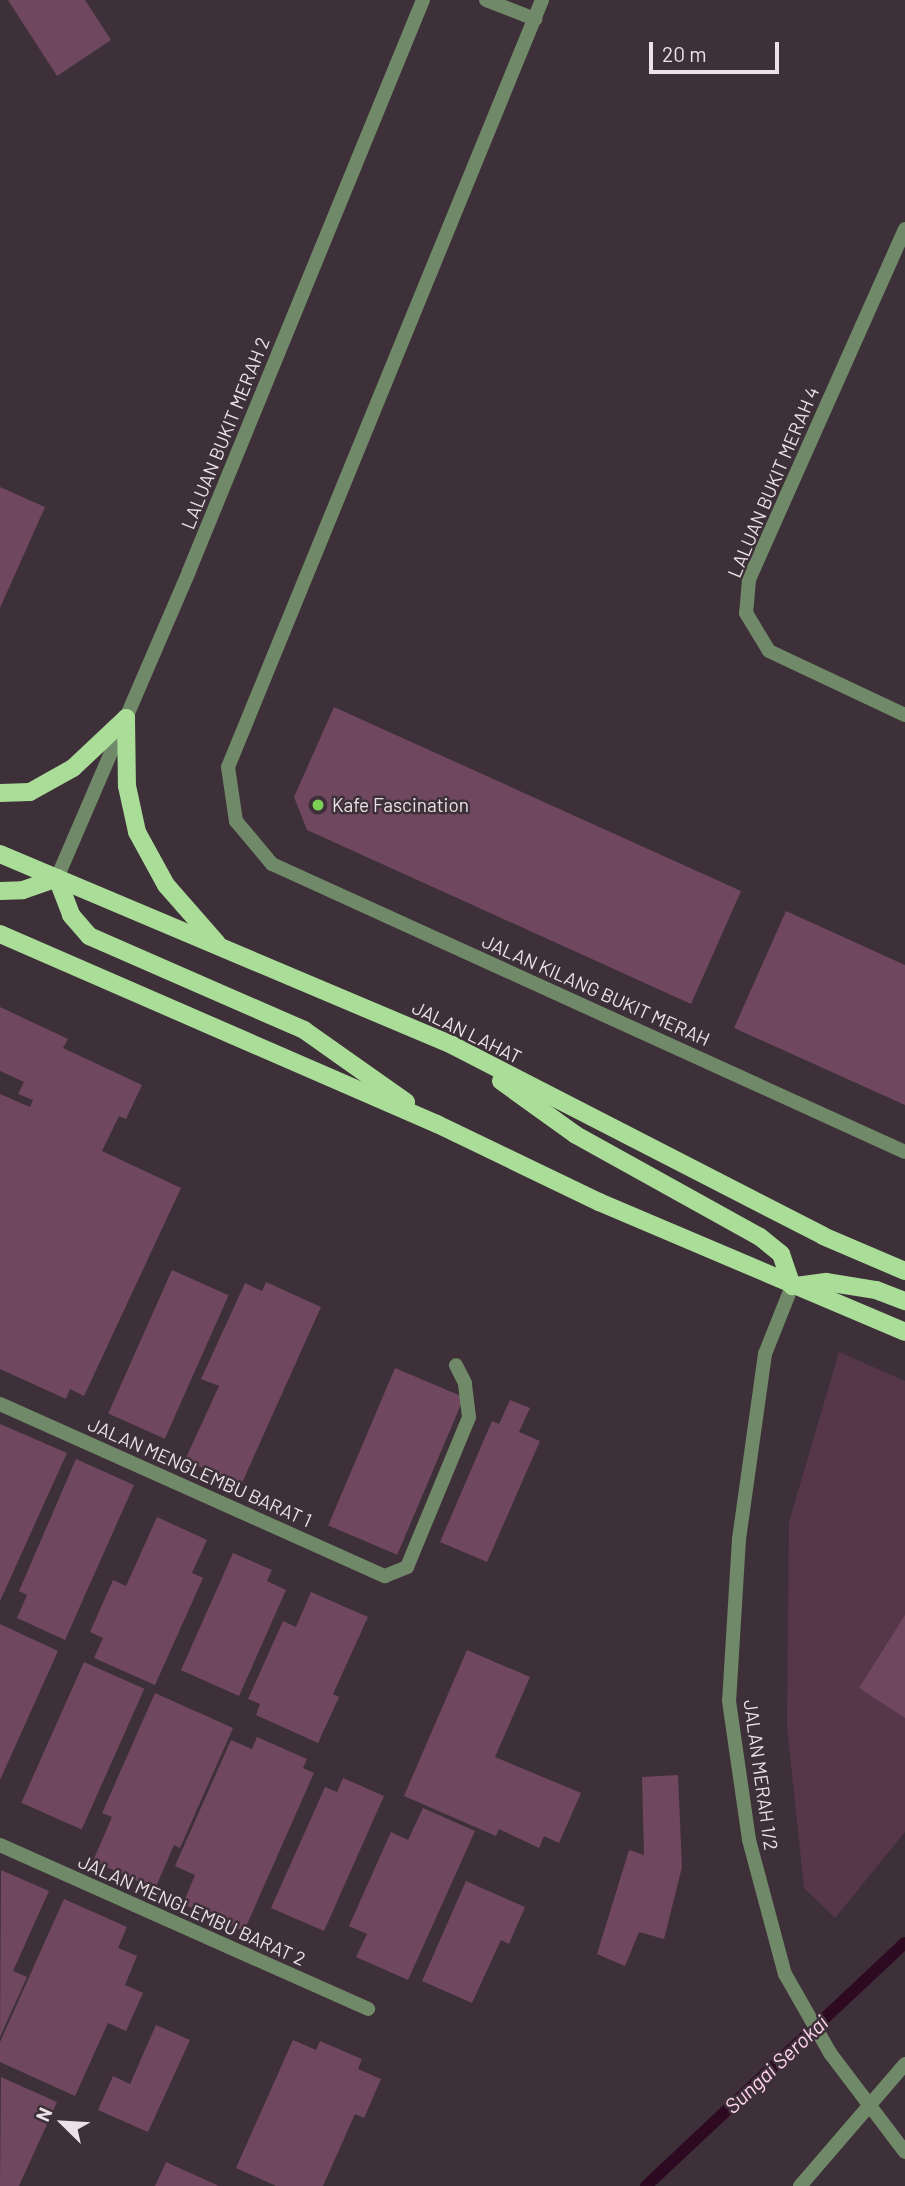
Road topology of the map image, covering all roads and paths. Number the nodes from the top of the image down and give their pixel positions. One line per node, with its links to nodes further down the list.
1 (423, 0): 7 (street, LALUAN BUKIT MERAH 2)
2 (486, 0): 4 (street)
3 (542, 0): 4 (street)
4 (535, 19): 16 (street, JALAN KILANG BUKIT MERAH)
5 (905, 229): 6 (street, LALUAN BUKIT MERAH 4)
6 (905, 715)
7 (126, 718): 8 (main road); 10 (street, LALUAN BUKIT MERAH 2); 13 (main road)
8 (0, 793)
9 (0, 853): 10 (main road, JALAN LAHAT)
10 (57, 878): 11 (main road); 13 (main road, JALAN LAHAT); 15 (main road)
11 (0, 891)
12 (0, 933): 15 (main road)
13 (220, 947): 14 (main road, JALAN LAHAT)
14 (452, 1045): 17 (main road, JALAN LAHAT); 18 (main road)
15 (437, 1124): 18 (main road)
16 (905, 1152)
17 (905, 1271)
18 (792, 1286): 19 (main road); 20 (main road); 26 (street, JALAN MERAH 1/2)
19 (905, 1301)
20 (905, 1332)
21 (456, 1365): 22 (street, JALAN MENGLEMBU BARAT 1)
22 (0, 1404)
23 (0, 1845): 24 (street, JALAN MENGLEMBU BARAT 2)
24 (368, 2010)
25 (905, 2064): 26 (street)
26 (871, 2106): 27 (street, JALAN MERAH 1/2); 28 (street)
27 (905, 2152)
28 (800, 2186)

